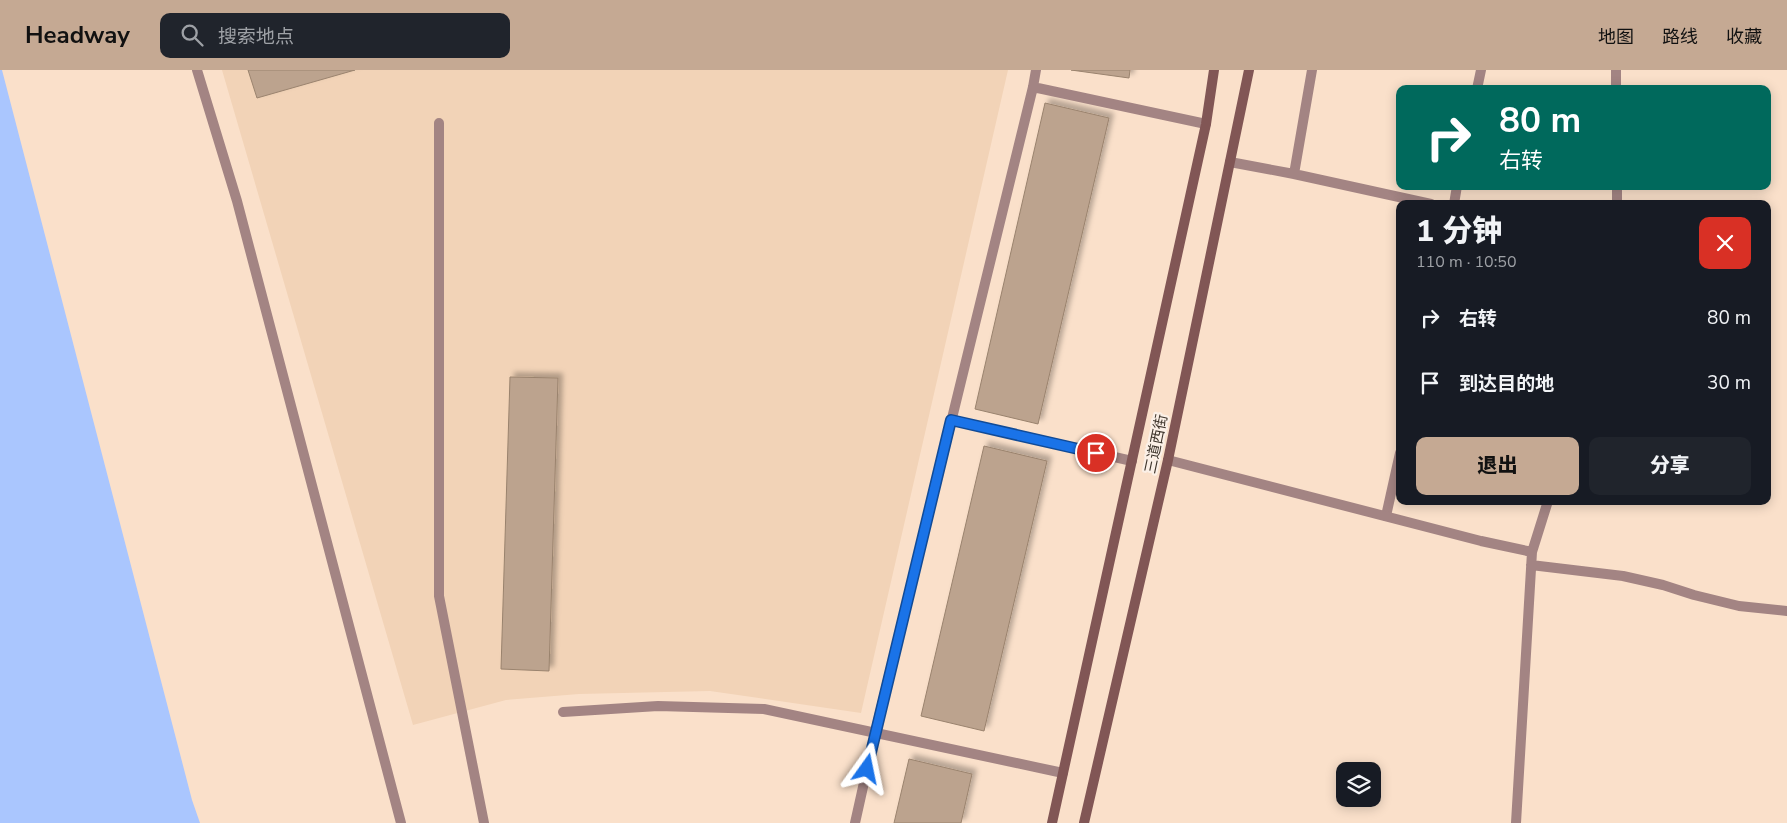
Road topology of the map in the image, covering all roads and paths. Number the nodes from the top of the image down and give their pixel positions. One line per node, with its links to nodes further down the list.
1 (196, 70): 28 (street)
2 (1036, 70): 10 (street)
3 (1214, 70): 12 (main road)
4 (1249, 70): 13 (main road, 三道西街)
5 (1312, 70): 14 (street)
6 (1481, 70): 8 (street)
7 (1616, 70): 9 (street)
8 (1479, 85)
9 (1616, 85)
10 (1033, 87): 12 (street); 16 (street)
11 (439, 123): 29 (street)
12 (1206, 124): 18 (main road)
13 (1230, 162): 14 (street); 17 (main road, 三道西街)
14 (1294, 174): 15 (street)
15 (1413, 200)
16 (951, 420): 18 (street); 26 (street)
17 (1168, 460): 21 (street); 32 (main road, 三道西街)
18 (1132, 461): 27 (main road)
19 (1396, 471): 21 (street)
20 (1547, 505): 22 (street)
21 (1386, 516): 22 (street)
22 (1532, 552): 23 (street)
23 (1531, 565): 24 (street); 33 (street)
24 (1787, 612)
25 (563, 712): 26 (street)
26 (875, 733): 27 (street); 30 (street)
27 (1063, 773): 31 (main road)
28 (401, 823)
29 (484, 823)
30 (855, 823)
31 (1052, 823)
32 (1084, 823)
33 (1516, 823)

